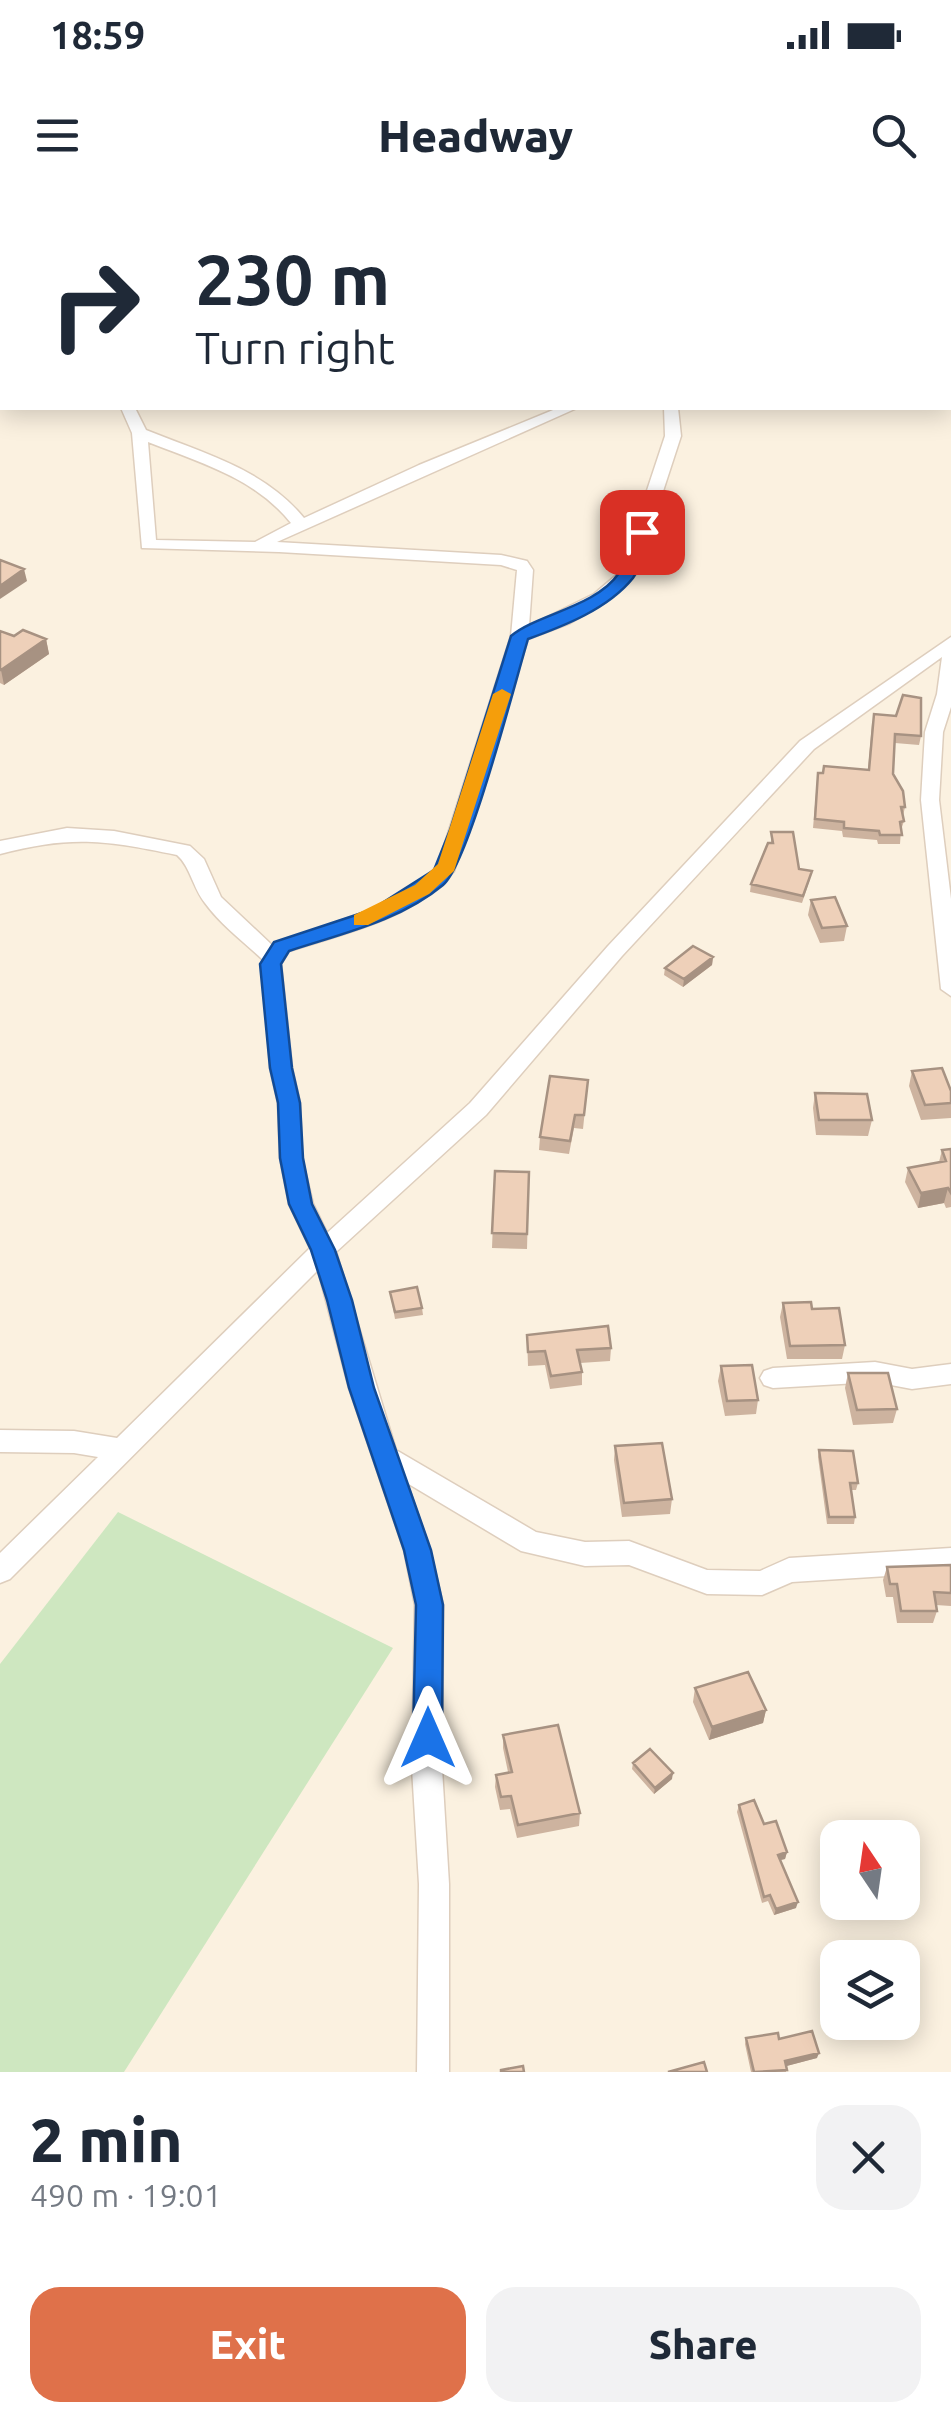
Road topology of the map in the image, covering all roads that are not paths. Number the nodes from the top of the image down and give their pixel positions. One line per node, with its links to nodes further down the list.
1 (129, 410): 4 (street)
2 (565, 410): 5 (street)
3 (671, 410): 7 (street)
4 (140, 433): 5 (street); 6 (street)
5 (303, 526): 6 (street)
6 (254, 546): 7 (street)
7 (520, 636): 12 (street)
8 (951, 642): 14 (street)
9 (951, 651): 10 (street)
10 (946, 716): 13 (street)
11 (0, 848): 12 (street)
12 (272, 957): 14 (street)
13 (951, 988)
14 (323, 1250): 18 (street); 19 (street)
15 (951, 1374): 16 (street)
16 (773, 1378)
17 (0, 1441): 18 (street)
18 (121, 1450): 21 (street)
19 (384, 1456): 20 (street); 22 (street)
20 (951, 1560)
21 (0, 1571)
22 (433, 2072)

